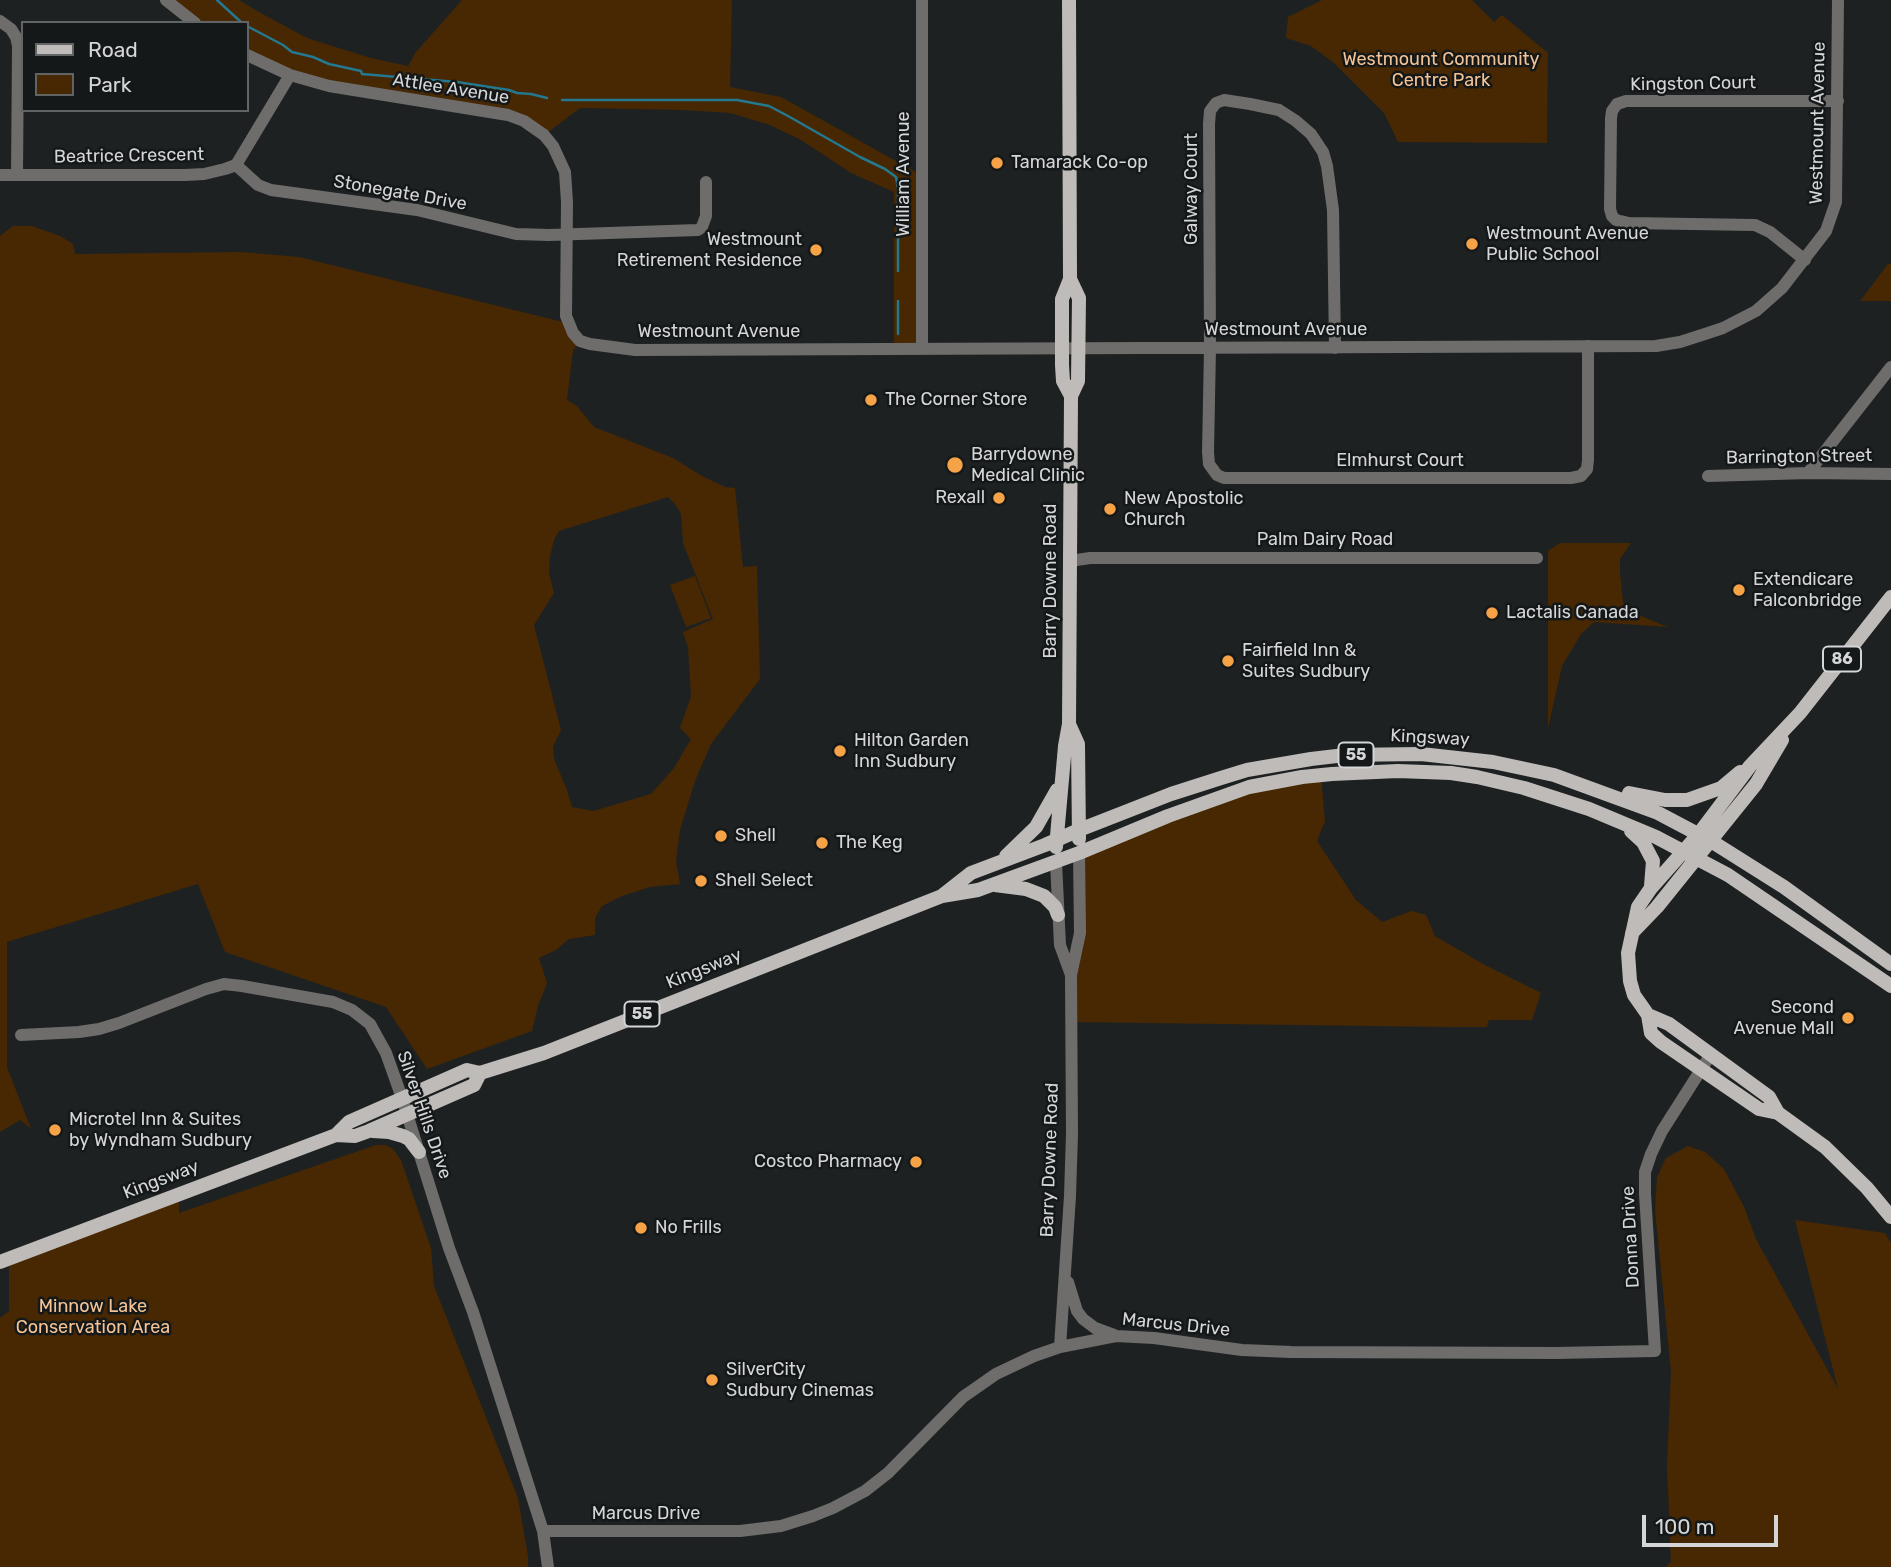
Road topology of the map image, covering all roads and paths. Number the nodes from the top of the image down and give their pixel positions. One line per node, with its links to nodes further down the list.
1 (166, 0): 5 (street)
2 (922, 0): 18 (street, William Avenue)
3 (1069, 0): 16 (main road, Barry Downe Road)
4 (1838, 0): 9 (street, Westmount Avenue)
5 (178, 18)
6 (0, 21): 12 (street)
7 (248, 55): 8 (street, Attlee Avenue)
8 (290, 75): 10 (street); 14 (street, Attlee Avenue)
9 (1838, 101): 15 (street, Westmount Avenue); 15 (street, Kingston Court)
10 (236, 165): 12 (street, Beatrice Crescent); 14 (street, Stonegate Drive)
11 (0, 175): 12 (street, Beatrice Crescent)
12 (17, 175)
13 (706, 182): 14 (street, Stonegate Drive)
14 (567, 236): 18 (street, Westmount Avenue)
15 (1805, 260): 17 (street, Westmount Avenue)
16 (1070, 279): 19 (main road, Barry Downe Road); 20 (main road, Barry Downe Road)
17 (1588, 346): 21 (street, Elmhurst Court); 22 (street, Westmount Avenue)
18 (922, 348): 19 (street, Westmount Avenue)
19 (1062, 348): 20 (street, Westmount Avenue); 24 (main road, Barry Downe Road)
20 (1078, 348): 21 (street, Westmount Avenue); 24 (main road, Barry Downe Road)
21 (1210, 348): 22 (street, Westmount Avenue); 22 (street, Galway Court)
22 (1335, 348)
23 (1891, 367): 25 (street)
24 (1072, 396): 29 (main road, Barry Downe Road)
25 (1808, 473): 26 (street, Barrington Street); 27 (street, Barrington Street)
26 (1891, 474)
27 (1708, 476)
28 (1537, 558): 29 (street, Palm Dairy Road)
29 (1070, 561): 32 (main road, Barry Downe Road)
30 (1891, 597): 31 (main road, 86)
31 (1793, 721): 33 (main road, 86); 38 (main road, 86)
32 (1069, 724): 34 (main road, Barry Downe Road); 37 (main road, Barry Downe Road)
33 (1750, 766): 35 (main road); 38 (main road, 86)
34 (1062, 776): 39 (main road, Barry Downe Road); 43 (main road)
35 (1588, 787): 37 (main road, Kingsway / 55); 38 (main road, Kingsway / 55)
36 (1627, 824): 40 (main road, Kingsway / 55); 41 (main road, Kingsway / 55); 45 (main road)
37 (1079, 830): 39 (main road, Kingsway / 55); 40 (main road, Barry Downe Road)
38 (1705, 838): 41 (main road, 86); 49 (main road, Kingsway / 55)
39 (1056, 841): 42 (main road, Barry Downe Road); 43 (main road, Kingsway / 55)
40 (1079, 853): 42 (main road, Kingsway / 55); 50 (street, Barry Downe Road)
41 (1690, 855): 45 (main road); 48 (main road); 51 (main road, Kingsway / 55)
42 (1056, 862): 44 (main road, Kingsway / 55); 47 (street, Barry Downe Road)
43 (999, 863): 46 (main road, Kingsway / 55)
44 (994, 884): 46 (main road, Kingsway / 55); 47 (main road)
45 (1651, 888): 48 (main road)
46 (942, 896): 56 (main road, Kingsway / 55)
47 (1058, 915): 50 (street, Barry Downe Road)
48 (1631, 934): 52 (main road)
49 (1891, 964)
50 (1071, 975): 65 (street, Barry Downe Road)
51 (1891, 986)
52 (1648, 1014): 54 (main road); 55 (main road)
53 (21, 1035): 57 (street, Silver Hills Drive)
54 (1711, 1055): 55 (street, Donna Drive); 58 (main road)
55 (1700, 1070): 58 (main road); 68 (street, Donna Drive)
56 (480, 1073): 57 (main road, Kingsway / 55); 59 (main road, Kingsway / 55)
57 (402, 1098): 59 (street, Silver Hills Drive); 61 (main road, Kingsway / 55)
58 (1778, 1113): 63 (main road)
59 (408, 1114): 60 (main road, Kingsway / 55); 62 (street, Silver Hills Drive)
60 (369, 1131): 61 (main road, Kingsway / 55); 62 (main road)
61 (336, 1135): 64 (main road, Kingsway / 55)
62 (419, 1152): 69 (street, Silver Hills Drive)
63 (1891, 1217)
64 (0, 1262)
65 (1065, 1271): 66 (street); 67 (street, Barry Downe Road)
66 (1116, 1336): 67 (street, Marcus Drive); 68 (street, Marcus Drive)
67 (1060, 1347): 69 (street, Marcus Drive)
68 (1655, 1351)
69 (543, 1531): 70 (street, Silver Hills Drive)
70 (548, 1567)

